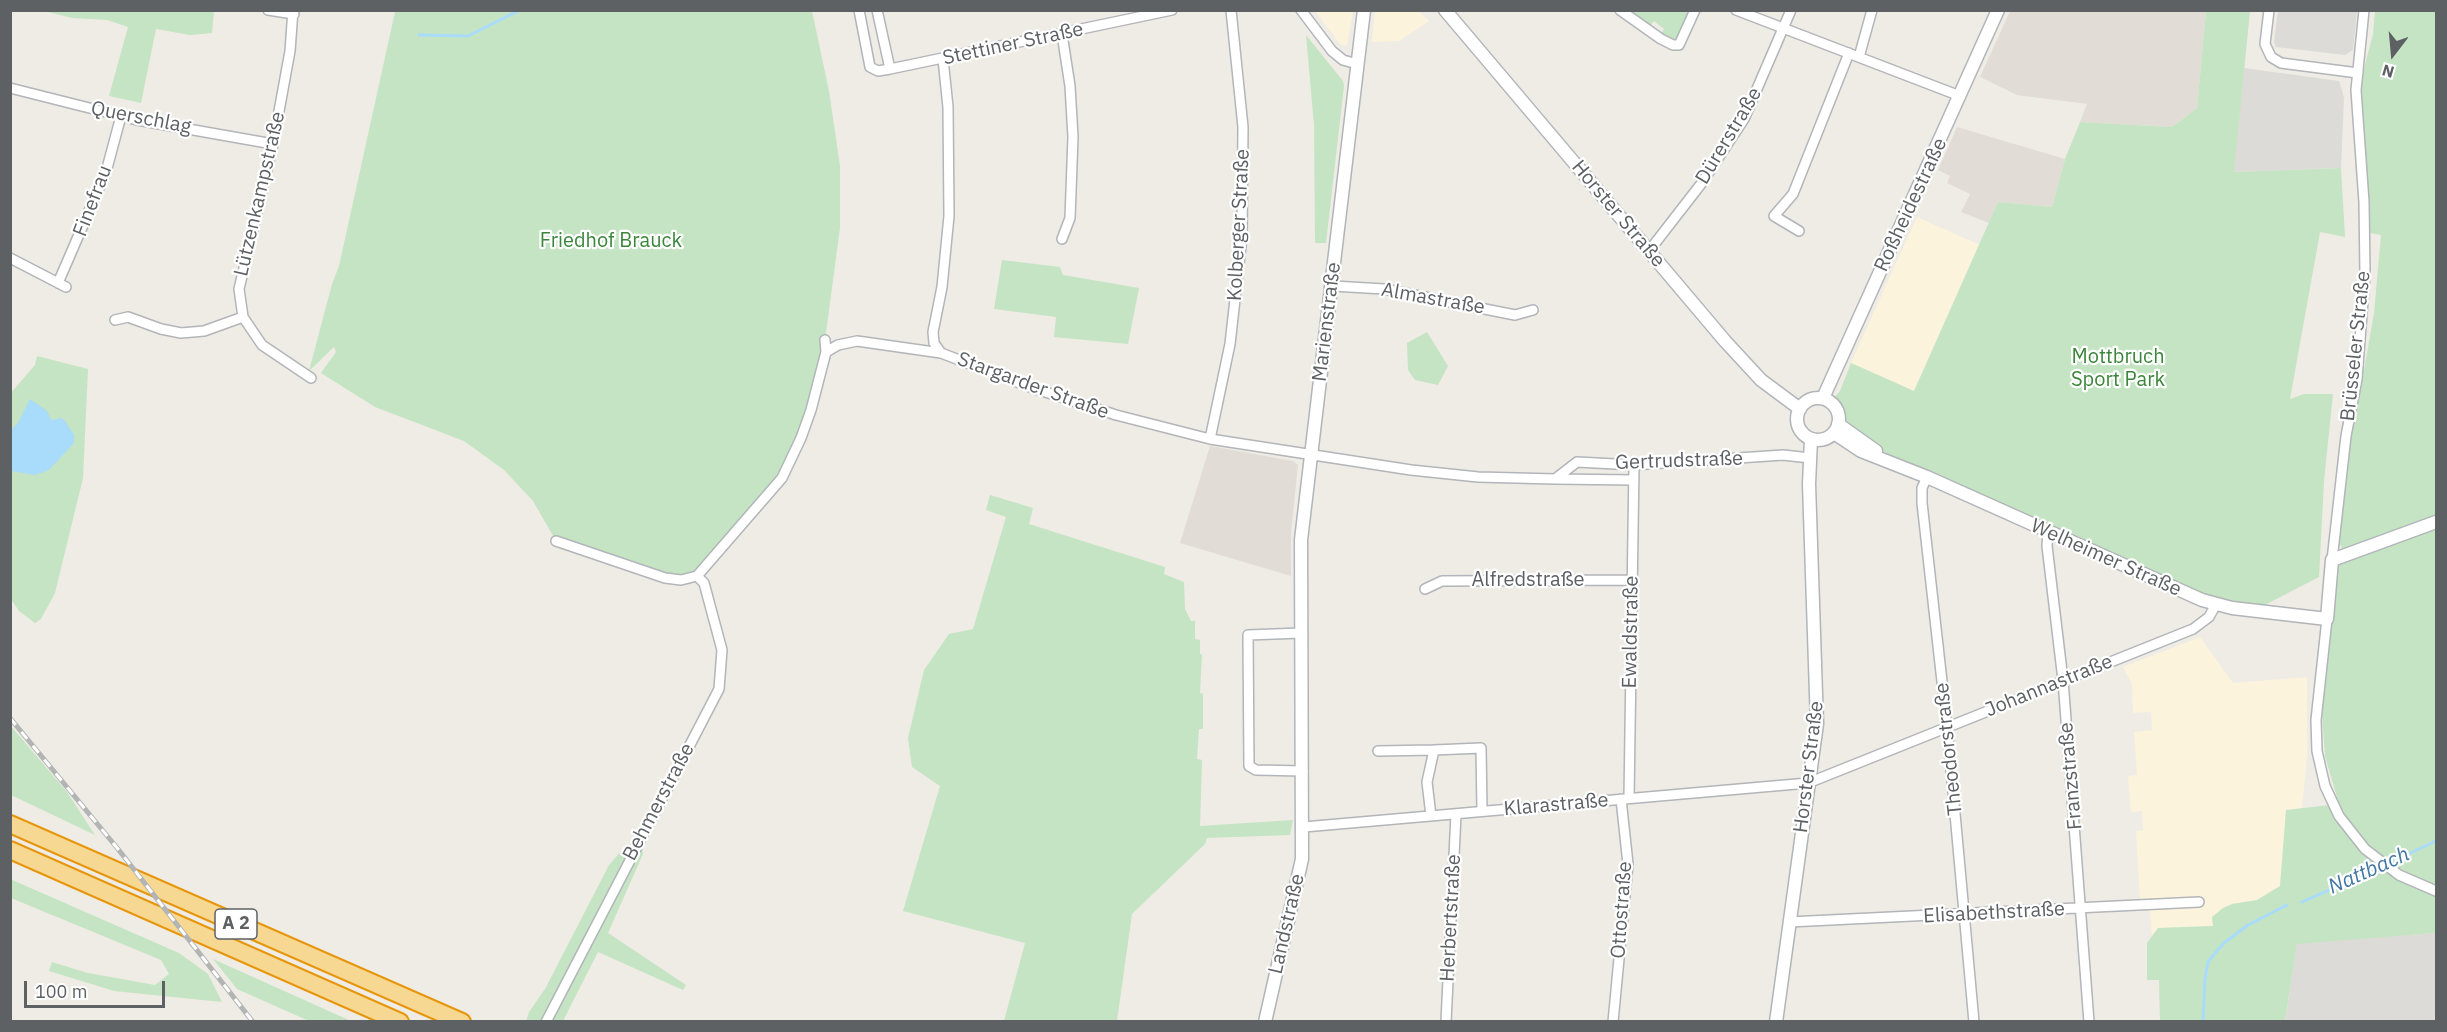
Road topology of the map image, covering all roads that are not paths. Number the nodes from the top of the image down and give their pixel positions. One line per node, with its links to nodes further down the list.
1 (267, 10): 17 (street, Lützenkampstraße)
2 (859, 10): 24 (street)
3 (877, 10): 24 (street)
4 (1172, 10): 19 (street, Stettiner Straße)
5 (1231, 10): 45 (street, Kolberger Straße)
6 (1301, 10): 23 (street)
7 (1364, 10): 23 (street, Marienstraße)
8 (1445, 10): 32 (street, Horster Straße)
9 (1620, 10): 10 (street)
10 (1695, 10)
11 (1736, 10): 18 (street)
12 (1791, 10): 18 (street, Dürerstraße)
13 (1872, 10): 21 (street)
14 (1998, 10): 27 (street, Roßheidestraße)
15 (2269, 10): 25 (street)
16 (2364, 10): 25 (street, Brüsseler Straße)
17 (294, 12): 29 (street, Lützenkampstraße)
18 (1785, 28): 20 (street); 32 (street, Dürerstraße)
19 (1062, 34): 22 (street, Stettiner Straße); 31 (street)
20 (1849, 53): 21 (street); 30 (street)
21 (1859, 57): 27 (street)
22 (943, 59): 24 (street, Stettiner Straße); 40 (street, Stargarder Straße)
23 (1357, 64): 34 (street, Marienstraße)
24 (890, 69)
25 (2358, 73): 56 (street, Brüsseler Straße)
26 (10, 88): 28 (street, Querschlag)
27 (1960, 96): 42 (street, Roßheidestraße)
28 (121, 116): 29 (street, Querschlag); 33 (street, Finefrau)
29 (273, 144): 36 (street, Lützenkampstraße)
30 (1799, 231)
31 (1062, 239)
32 (1649, 250): 43 (street, Horster Straße)
33 (10, 258)
34 (1333, 286): 35 (street, Almastraße); 47 (street, Marienstraße)
35 (1533, 310)
36 (243, 317): 37 (street); 41 (street, Lützenkampstraße)
37 (115, 320)
38 (825, 340): 39 (street)
39 (826, 352): 40 (street); 57 (street)
40 (941, 353): 45 (street, Stargarder Straße)
41 (311, 378)
42 (1823, 398): 43 (street); 44 (street)
43 (1800, 409): 46 (street)
44 (1836, 428): 46 (street); 50 (street, Welheimer Straße)
45 (1210, 439): 47 (street, Stargarder Straße)
46 (1811, 439): 48 (street, Horster Straße)
47 (1311, 456): 51 (street, Gertrudstraße); 62 (street, Marienstraße)
48 (1810, 458): 49 (street, Gertrudstraße); 68 (street, Horster Straße)
49 (1634, 465): 51 (street, Gertrudstraße); 52 (street, Ewaldstraße)
50 (1927, 477): 54 (street, Welheimer Straße); 64 (street, Theodorstraße)
51 (1555, 479): 52 (street, Gertrudstraße)
52 (1634, 480): 58 (street, Ewaldstraße)
53 (2436, 522): 56 (street)
54 (2048, 532): 60 (street, Welheimer Straße); 63 (street, Franzstraße)
55 (556, 541): 57 (street)
56 (2332, 560): 61 (street, Brüsseler Straße)
57 (697, 576): 83 (street, Behmerstraße)
58 (1632, 580): 59 (street, Alfredstraße); 69 (street, Ewaldstraße)
59 (1425, 590)
60 (2212, 611): 61 (street, Welheimer Straße); 63 (street, Johannastraße)
61 (2327, 619): 76 (street)
62 (1300, 633): 67 (street, Marienstraße); 67 (street)
63 (2063, 680): 64 (street, Johannastraße); 78 (street, Franzstraße)
64 (1947, 726): 68 (street, Johannastraße); 79 (street, Theodorstraße)
65 (1378, 750): 66 (street)
66 (1434, 750): 70 (street); 72 (street)
67 (1303, 771): 74 (street, Marienstraße)
68 (1808, 783): 69 (street, Klarastraße); 80 (street, Horster Straße)
69 (1625, 799): 70 (street, Klarastraße); 86 (street, Ottostraße)
70 (1482, 811): 71 (street, Klarastraße)
71 (1456, 814): 72 (street, Klarastraße); 85 (street, Herbertstraße)
72 (1431, 816): 74 (street, Klarastraße)
73 (10, 824): 82 (highway, A 2)
74 (1304, 826): 84 (street, Landstraße)
75 (10, 850): 81 (highway, A 2)
76 (2436, 891)
77 (2199, 902): 78 (street, Elisabethstraße)
78 (2082, 908): 79 (street, Elisabethstraße); 89 (street, Franzstraße)
79 (1965, 914): 80 (street, Elisabethstraße); 88 (street, Theodorstraße)
80 (1789, 922): 87 (street, Horster Straße)
81 (400, 1022)
82 (462, 1022)
83 (546, 1022)
84 (1265, 1022)
85 (1446, 1022)
86 (1613, 1022)
87 (1776, 1022)
88 (1974, 1022)
89 (2089, 1022)

